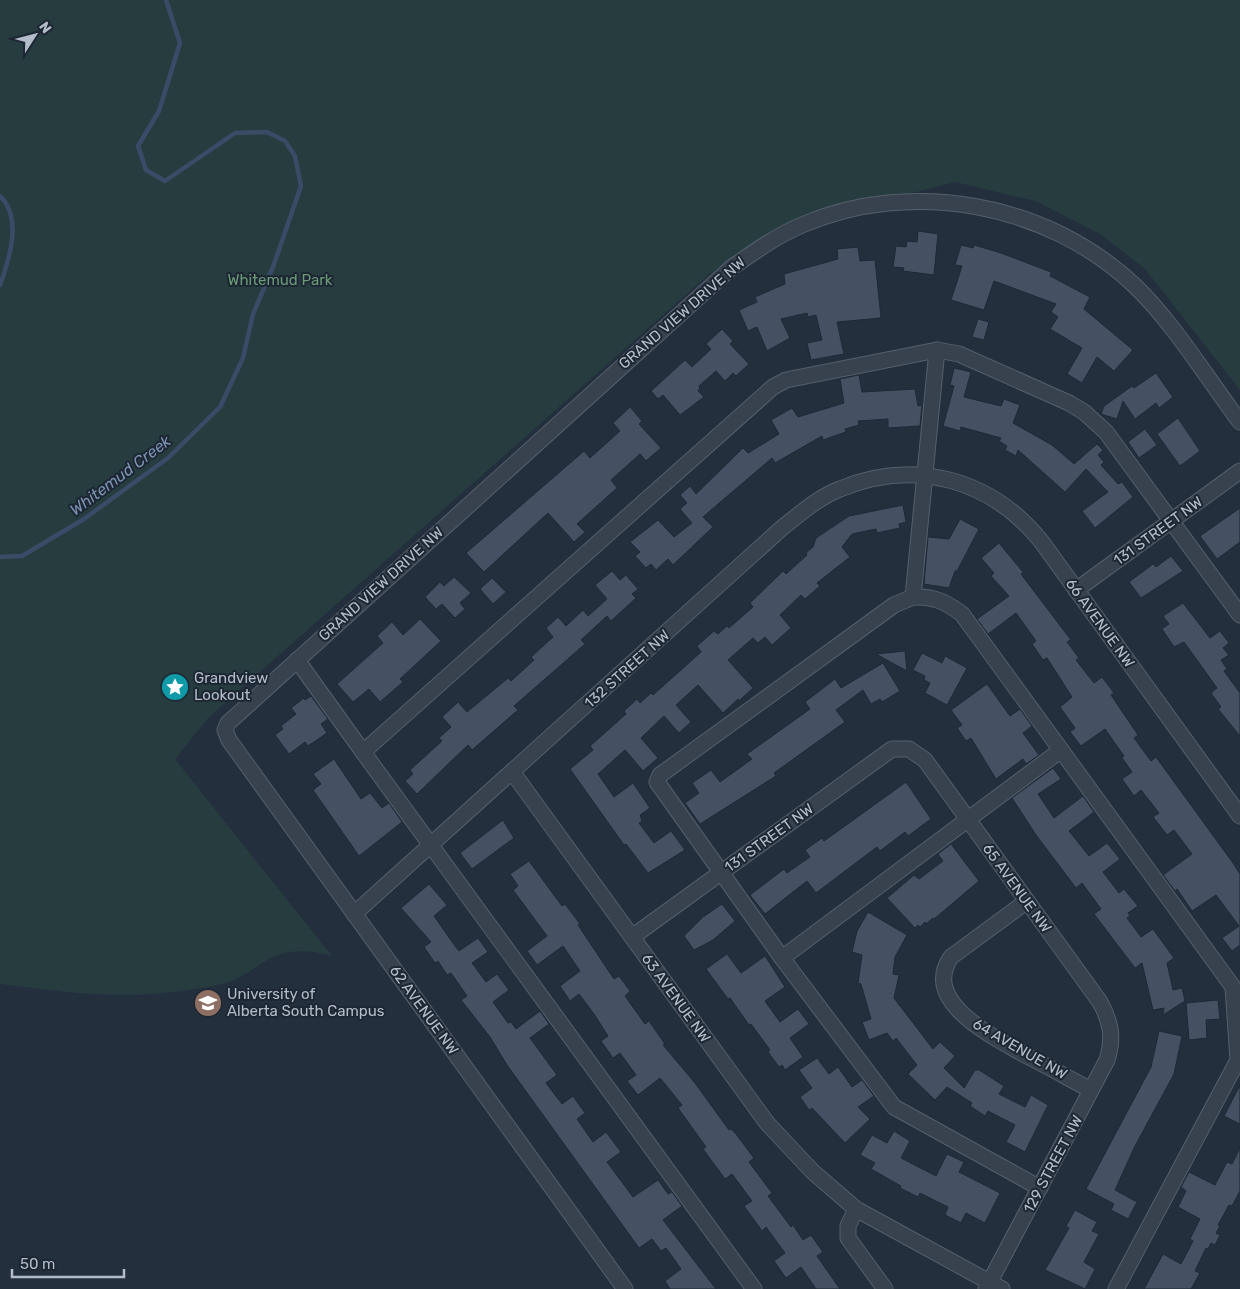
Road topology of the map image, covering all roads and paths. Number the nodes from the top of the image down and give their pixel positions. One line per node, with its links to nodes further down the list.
1 (937, 350): 4 (street); 5 (street); 13 (street)
2 (1240, 422): 9 (street, GRAND VIEW DRIVE NW)
3 (1240, 471): 5 (street, 131 STREET NW)
4 (925, 475): 6 (street, 66 AVENUE NW); 7 (street); 14 (street, 132 STREET NW)
5 (1172, 521): 6 (street, 131 STREET NW); 8 (street)
6 (1076, 590): 15 (street, 66 AVENUE NW)
7 (913, 596): 12 (street); 18 (street)
8 (1240, 615)
9 (297, 660): 10 (street, GRAND VIEW DRIVE NW); 13 (street)
10 (225, 730): 20 (street, 62 AVENUE NW)
11 (909, 749): 16 (street, 65 AVENUE NW); 18 (street, 131 STREET NW)
12 (1061, 750): 16 (street); 31 (street)
13 (363, 752): 17 (street)
14 (512, 773): 17 (street, 132 STREET NW); 21 (street, 63 AVENUE NW)
15 (1240, 816)
16 (967, 819): 19 (street, 65 AVENUE NW); 22 (street)
17 (431, 844): 20 (street, 132 STREET NW); 29 (street)
18 (722, 872): 21 (street, 131 STREET NW); 22 (street)
19 (1027, 901): 23 (street, 65 AVENUE NW); 24 (street, 64 AVENUE NW)
20 (354, 914): 28 (street, 62 AVENUE NW)
21 (632, 937): 26 (street, 63 AVENUE NW)
22 (782, 958): 25 (street)
23 (1112, 1036): 24 (street, 129 STREET NW)
24 (1091, 1090): 25 (street, 129 STREET NW)
25 (1040, 1188): 27 (street, 129 STREET NW)
26 (856, 1209): 27 (street, 63 AVENUE NW); 30 (street)
27 (992, 1287)
28 (625, 1289)
29 (754, 1289)
30 (886, 1289)
31 (1116, 1289)

